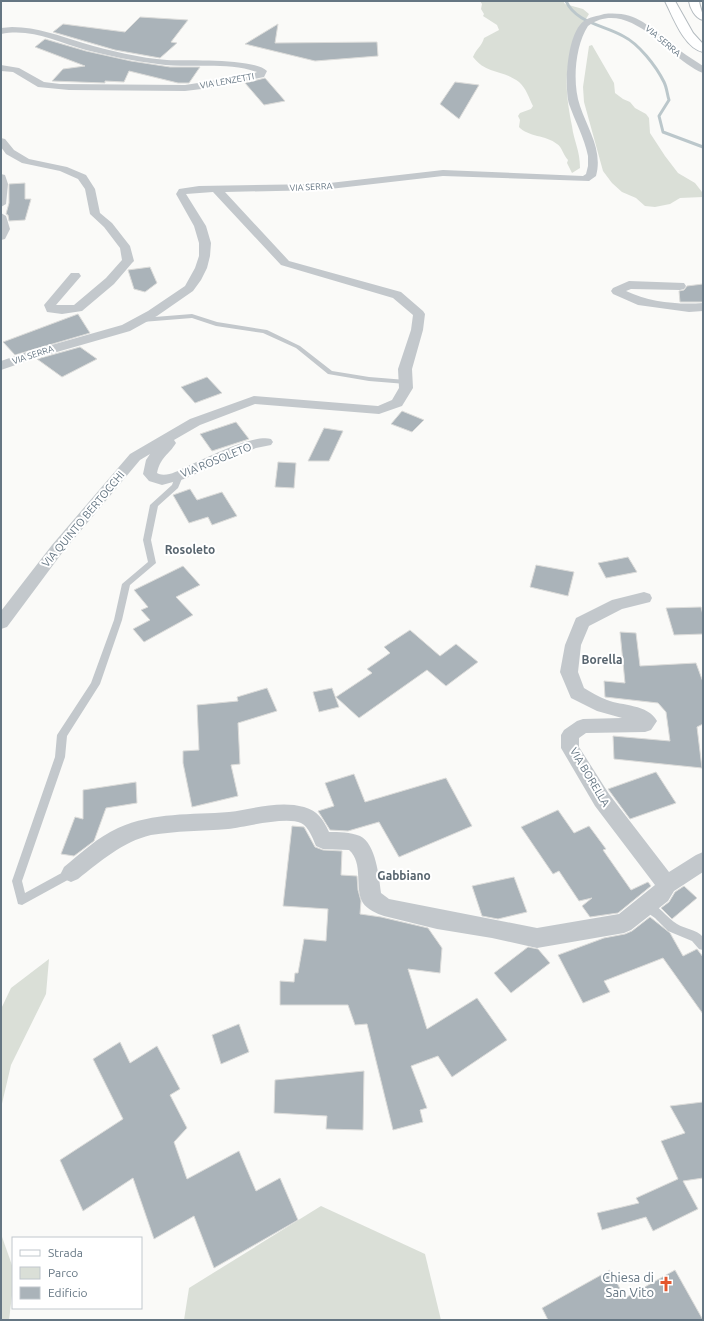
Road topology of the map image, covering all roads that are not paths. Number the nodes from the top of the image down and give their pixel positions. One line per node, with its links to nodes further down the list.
1 (670, 1): 5 (street)
2 (694, 1): 3 (street)
3 (703, 17)
4 (1, 31): 6 (street, VIA LENZETTI)
5 (703, 49)
6 (1, 68)
7 (703, 70): 10 (street, VIA SERRA)
8 (1, 141): 14 (street)
9 (1, 177): 11 (street)
10 (216, 188): 17 (street, VIA SERRA); 19 (street, VIA QUINTO BERTOCCHI)
11 (1, 204)
12 (1, 216): 13 (street)
13 (1, 237)
14 (75, 276)
15 (680, 286): 16 (street)
16 (703, 307)
17 (142, 320): 18 (street, VIA SERRA); 19 (lane)
18 (1, 366)
19 (406, 382): 20 (street, VIA QUINTO BERTOCCHI)
20 (180, 431): 22 (street, VIA ROSOLETO); 24 (street, VIA QUINTO BERTOCCHI)
21 (266, 442): 22 (street, VIA ROSOLETO)
22 (179, 476): 26 (lane)
23 (644, 598): 27 (street, VIA BORELLA)
24 (1, 623)
25 (703, 861): 27 (street)
26 (71, 873): 28 (street)
27 (667, 884): 28 (street)
28 (646, 905): 29 (lane)
29 (703, 946)

